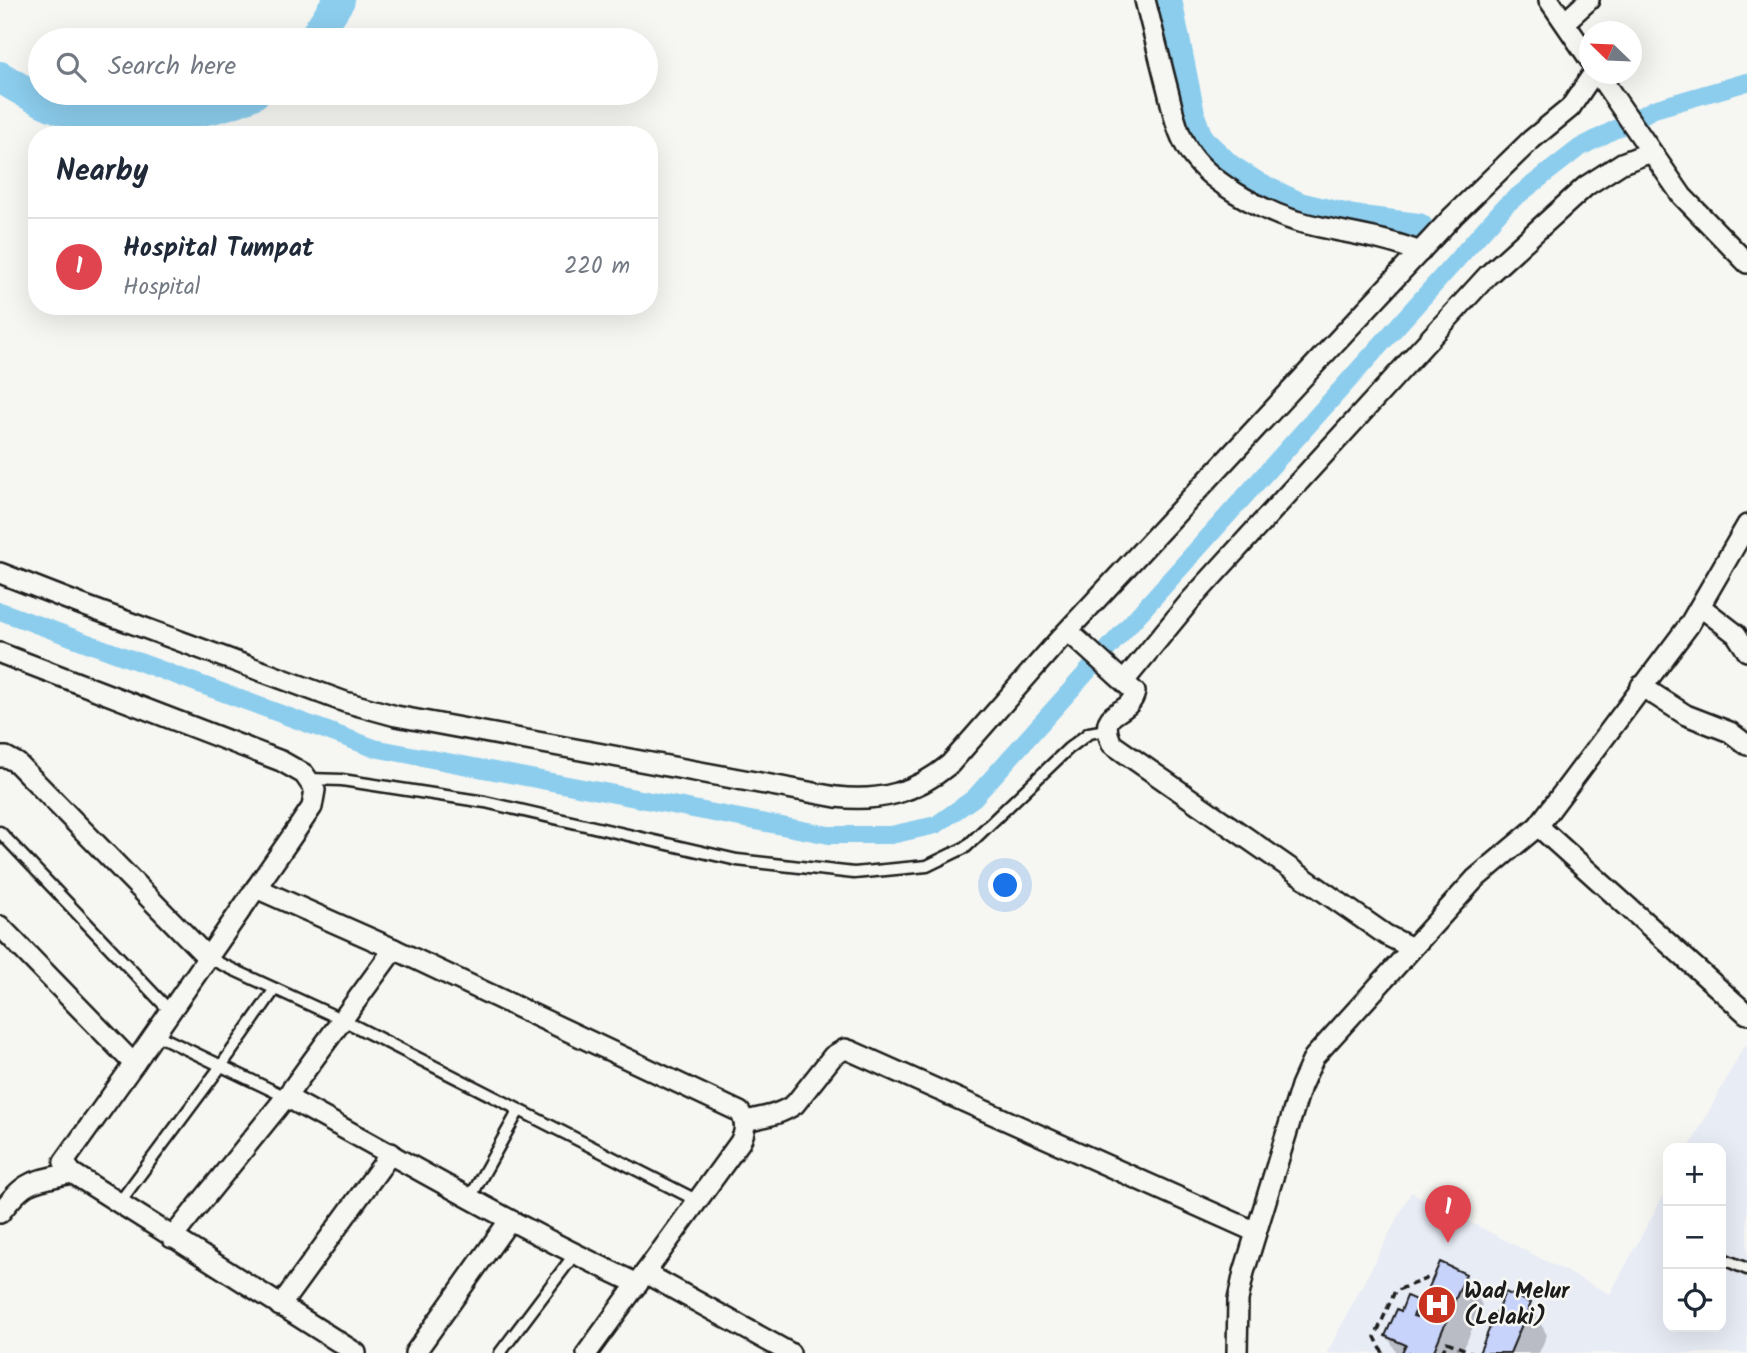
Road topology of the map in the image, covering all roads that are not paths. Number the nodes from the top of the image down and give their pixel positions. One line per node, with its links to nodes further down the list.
1 (1145, 0): 9 (street)
2 (1549, 0): 4 (street)
3 (1589, 0): 4 (street)
4 (1565, 22): 5 (street)
5 (1579, 43)
6 (1588, 84): 9 (street)
7 (1604, 84): 8 (street)
8 (1648, 147): 10 (street); 17 (street)
9 (1420, 252): 14 (street)
10 (1747, 263)
11 (1747, 525): 13 (street)
12 (0, 573): 14 (street)
13 (1701, 607): 15 (street); 18 (street)
14 (1074, 636): 17 (street)
15 (1747, 651)
16 (0, 653): 22 (street)
17 (1121, 678): 19 (street)
18 (1642, 686): 20 (street); 23 (street)
19 (1106, 730): 22 (lane); 27 (street)
20 (1747, 745)
21 (0, 757): 29 (street)
22 (308, 779): 25 (street)
23 (1538, 825): 27 (street); 32 (street)
24 (0, 832): 31 (lane)
25 (256, 888): 28 (street); 29 (street)
26 (0, 926): 35 (street)
27 (1412, 948): 47 (street)
28 (394, 949): 33 (street); 39 (street)
29 (208, 958): 30 (lane); 31 (street)
30 (275, 989): 33 (lane); 36 (lane)
31 (169, 1010): 34 (street)
32 (1747, 1014)
33 (343, 1020): 37 (street); 38 (lane)
34 (155, 1034): 35 (street); 36 (lane)
35 (134, 1064): 41 (street)
36 (221, 1066): 37 (lane); 44 (lane)
37 (286, 1097): 40 (street); 48 (street)
38 (519, 1110): 42 (lane); 43 (lane)
39 (745, 1121): 43 (street); 47 (street)
40 (391, 1153): 42 (street); 53 (street)
41 (72, 1173): 44 (street); 45 (street)
42 (470, 1198): 46 (street)
43 (698, 1201): 52 (street)
44 (119, 1203): 48 (street)
45 (0, 1213)
46 (509, 1221): 49 (street); 55 (street)
47 (1256, 1232): 59 (street)
48 (172, 1238): 53 (street)
49 (575, 1255): 52 (street); 56 (lane)
50 (1726, 1260): 51 (lane)
51 (1747, 1269)
52 (642, 1278): 57 (street); 58 (street)
53 (280, 1306): 54 (street)
54 (356, 1353)
55 (415, 1353)
56 (500, 1353)
57 (587, 1353)
58 (790, 1353)
59 (1237, 1353)

